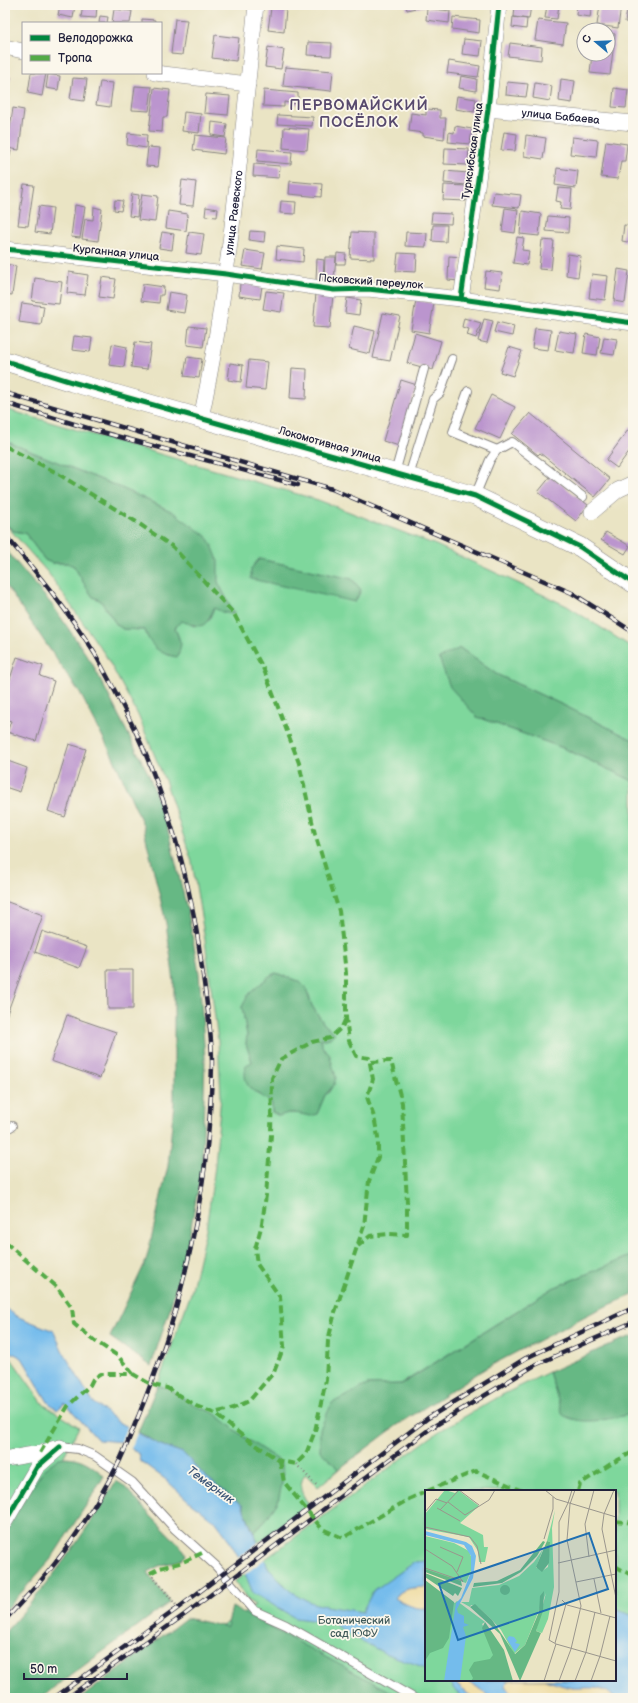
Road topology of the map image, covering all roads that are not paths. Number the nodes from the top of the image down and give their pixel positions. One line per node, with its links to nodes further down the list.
1 (256, 5): 6 (street, улица Раевского)
2 (498, 5): 7 (street, Турксибская улица)
3 (5, 47): 4 (street)
4 (22, 51)
5 (162, 74): 6 (street)
6 (248, 84): 10 (street, улица Раевского)
7 (488, 109): 8 (street, улица Бабаева); 11 (street, Турксибская улица)
8 (633, 123)
9 (5, 249): 10 (street, Курганная улица)
10 (226, 274): 11 (street, Псковский переулок); 17 (street, улица Раевского)
11 (461, 299): 12 (street, Псковский переулок)
12 (633, 323)
13 (452, 359): 19 (lane)
14 (5, 361): 17 (street, Локомотивная улица)
15 (424, 369): 19 (lane)
16 (468, 391): 18 (lane)
17 (201, 418): 19 (street, Локомотивная улица)
18 (497, 450): 21 (lane); 22 (lane)
19 (402, 474): 21 (street, Локомотивная улица)
20 (633, 483): 23 (street)
21 (475, 496): 24 (street, Локомотивная улица)
22 (584, 497)
23 (592, 512)
24 (633, 583)
25 (60, 1447): 26 (street); 27 (street); 28 (lane)
26 (5, 1459)
27 (5, 1522)
28 (414, 1698)

